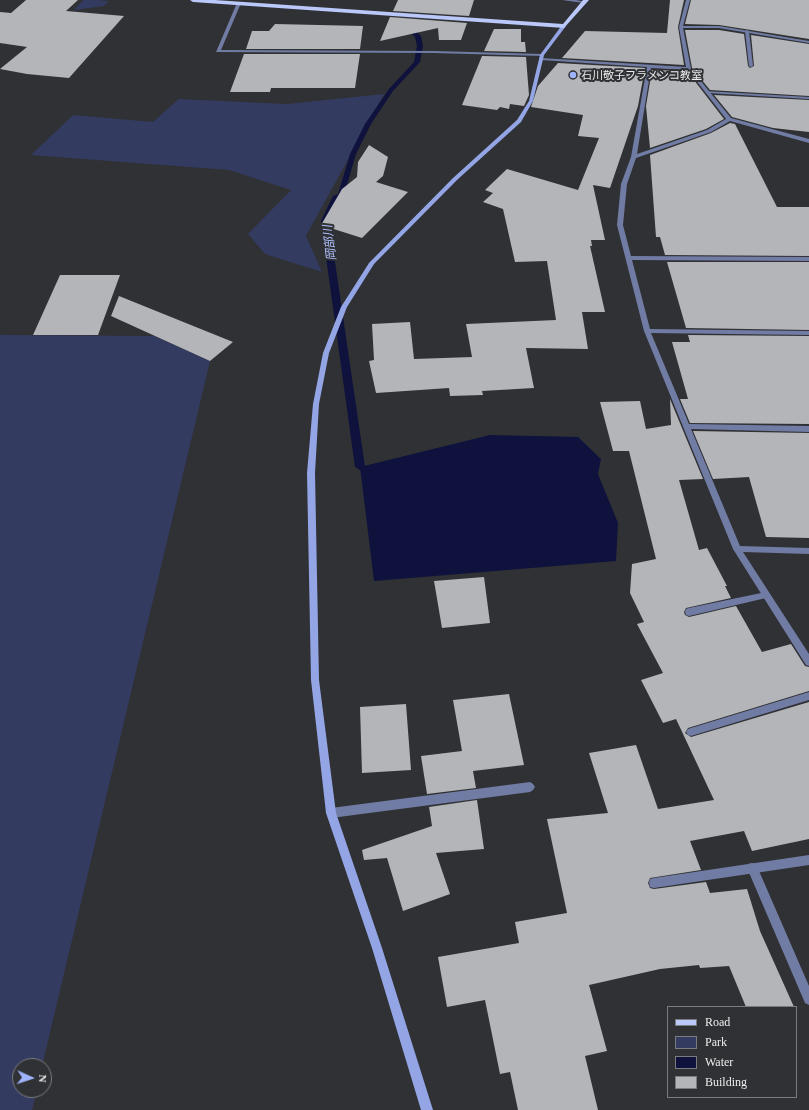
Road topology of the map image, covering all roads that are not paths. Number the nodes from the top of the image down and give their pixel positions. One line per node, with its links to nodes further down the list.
1 (193, 0): 5 (main road)
2 (564, 0): 4 (street)
3 (688, 0): 7 (street)
4 (585, 1): 6 (main road)
5 (239, 3): 6 (main road); 10 (street)
6 (564, 26): 10 (street)
7 (681, 27): 8 (street); 13 (street)
8 (747, 31): 9 (street); 11 (street)
9 (809, 42)
10 (541, 57): 12 (street); 33 (street)
11 (751, 66)
12 (649, 67): 13 (street); 18 (street)
13 (689, 69): 14 (street)
14 (707, 92): 15 (street); 16 (street)
15 (809, 98)
16 (730, 119): 17 (street); 18 (street)
17 (809, 141)
18 (634, 157): 19 (street)
19 (628, 258): 20 (street); 21 (street)
20 (809, 259)
21 (647, 331): 22 (street); 23 (street)
22 (809, 333)
23 (686, 426): 24 (street); 25 (street)
24 (809, 429)
25 (737, 549): 26 (street); 27 (street)
26 (809, 551)
27 (766, 595): 28 (street); 29 (street)
28 (689, 612)
29 (809, 662)
30 (809, 696): 31 (street)
31 (691, 732)
32 (530, 787): 33 (street)
33 (331, 813): 38 (street)
34 (809, 860): 35 (street)
35 (752, 868): 36 (street); 37 (street)
36 (654, 883)
37 (809, 999)
38 (427, 1110)

